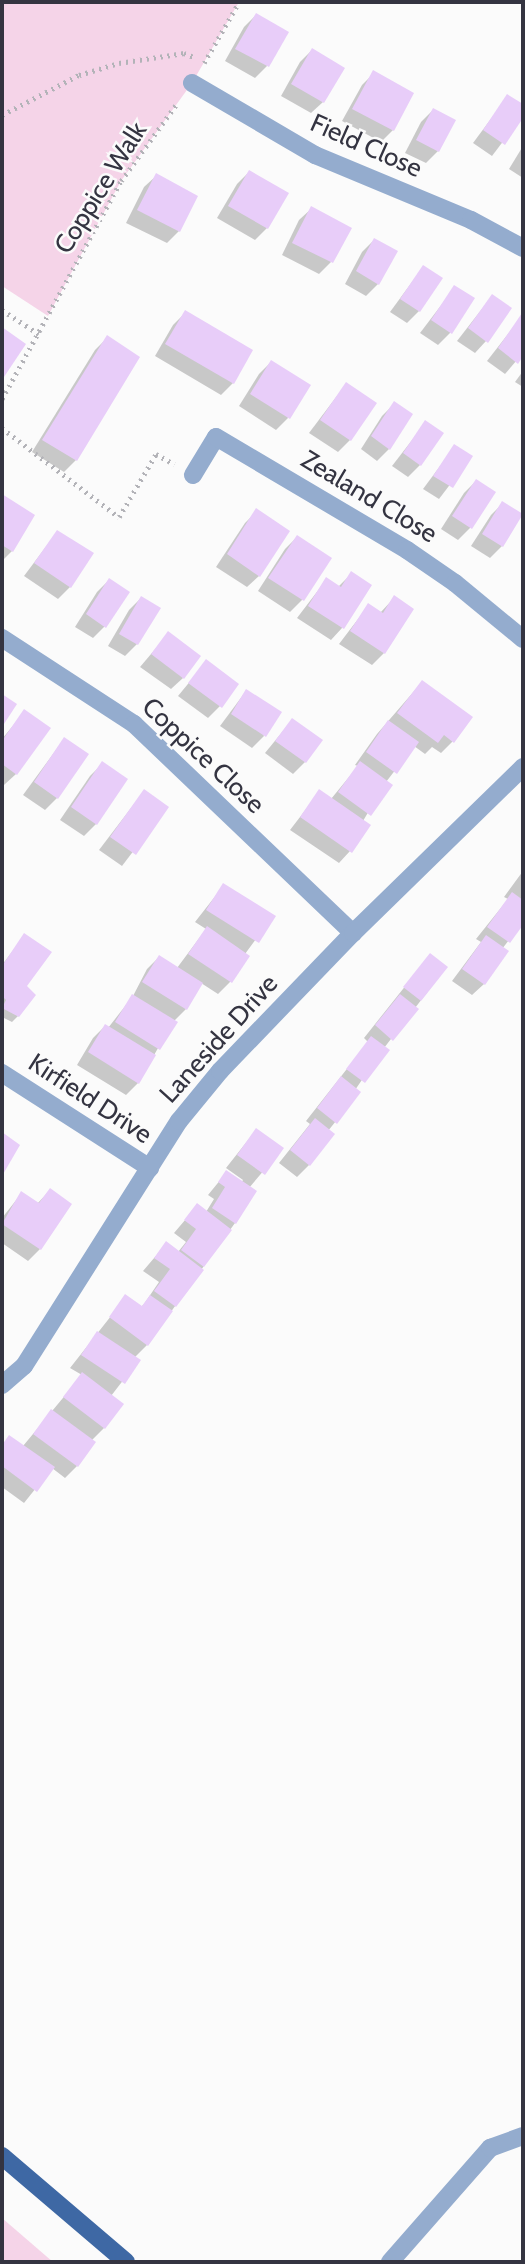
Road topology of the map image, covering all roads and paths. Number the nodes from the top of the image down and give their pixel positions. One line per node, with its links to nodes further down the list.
1 (239, 2): 2 (path, Coppice Walk)
2 (206, 60): 3 (path, Coppice Walk); 4 (path)
3 (192, 83): 5 (street, Field Close); 7 (path, Coppice Walk)
4 (2, 115)
5 (523, 248)
6 (2, 310): 7 (path)
7 (38, 334): 8 (path, Coppice Walk)
8 (2, 399)
9 (2, 428): 10 (path)
10 (193, 475): 12 (street, Zealand Close)
11 (2, 638): 14 (street, Coppice Close)
12 (523, 639)
13 (523, 767): 14 (street, Laneside Drive)
14 (353, 933): 16 (street, Laneside Drive)
15 (2, 1073): 16 (street, Kirfield Drive)
16 (150, 1168): 17 (street, Laneside Drive)
17 (2, 1385)
18 (523, 2136): 21 (street)
19 (2, 2156): 20 (main road)
20 (126, 2262)
21 (390, 2262)

